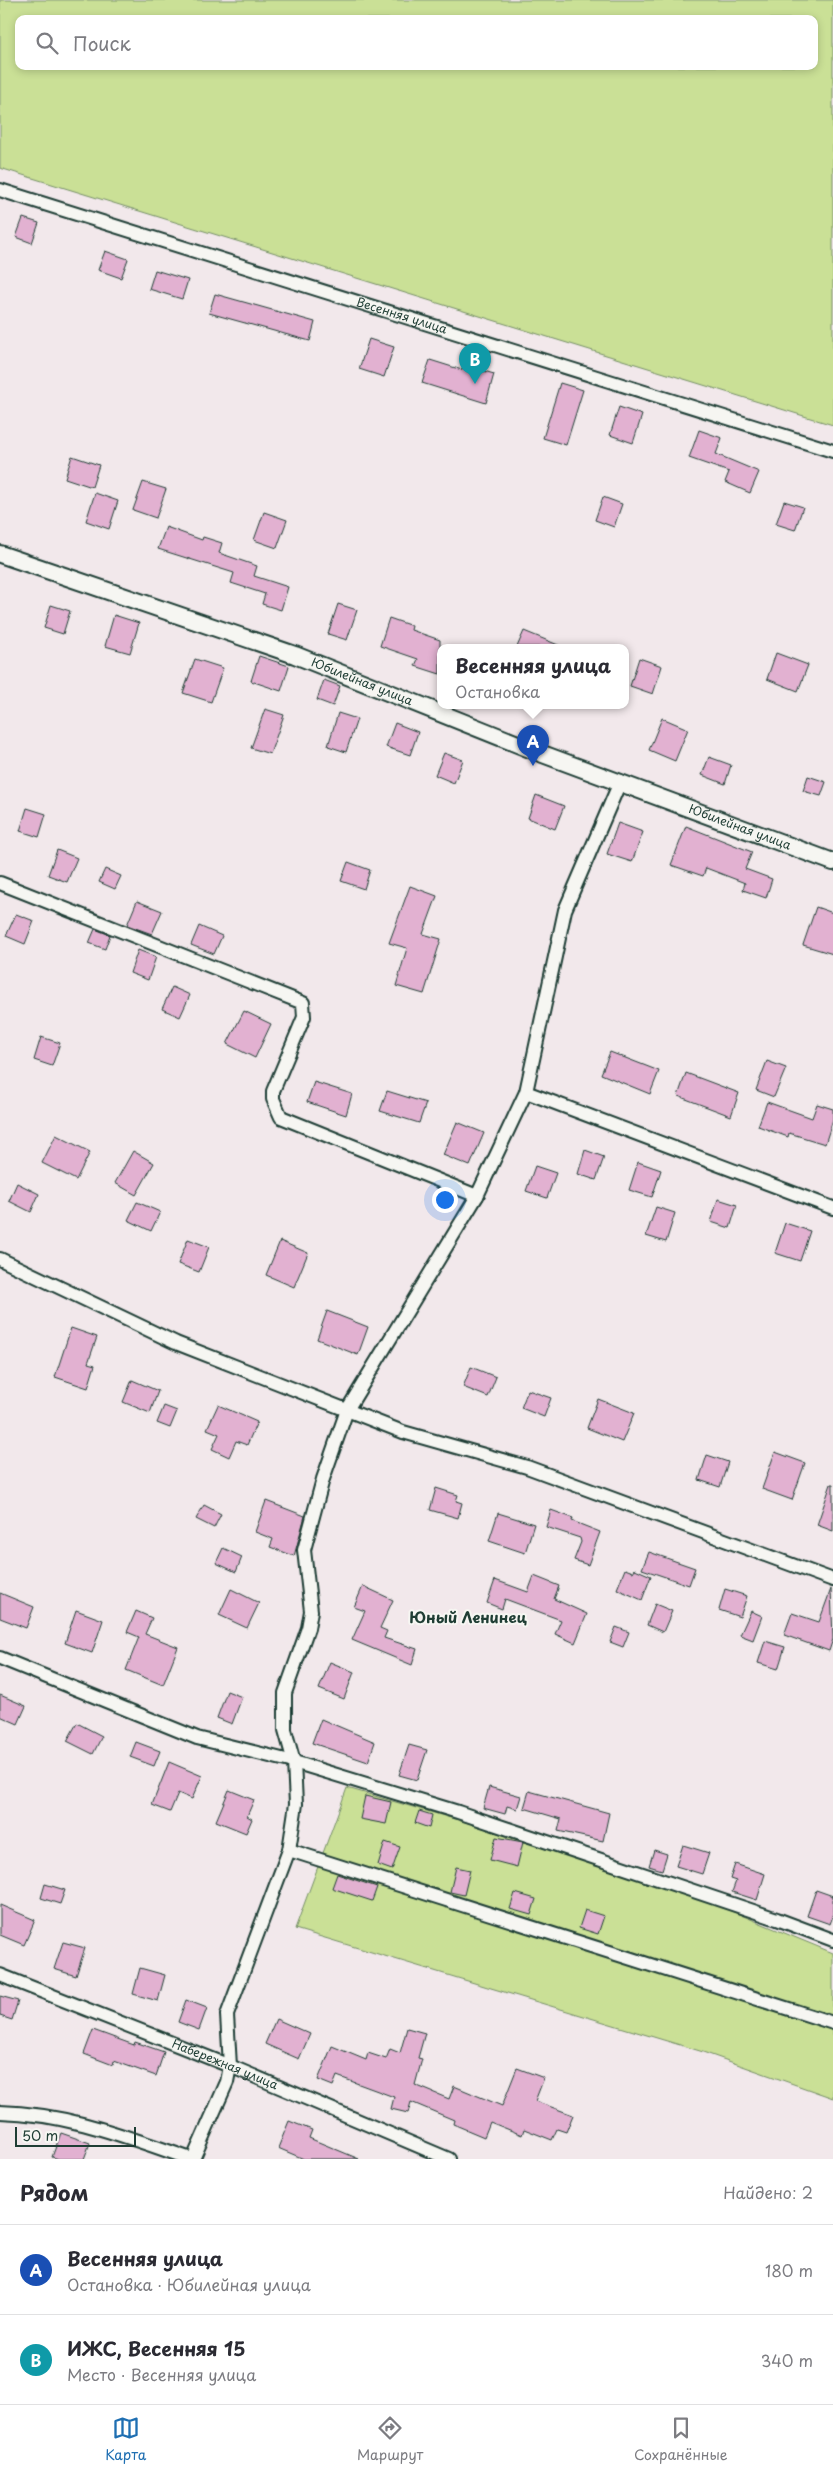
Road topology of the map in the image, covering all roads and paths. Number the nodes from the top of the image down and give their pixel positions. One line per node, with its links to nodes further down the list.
1 (0, 190): 2 (street, Весенняя улица)
2 (833, 451)
3 (0, 554): 4 (street, Юбилейная улица)
4 (620, 782): 5 (street, Юбилейная улица); 7 (street)
5 (833, 862)
6 (0, 883): 8 (street)
7 (526, 1092): 8 (street); 9 (street)
8 (476, 1196): 11 (street)
9 (833, 1208)
10 (0, 1259): 11 (street)
11 (346, 1410): 12 (street); 14 (street)
12 (833, 1580)
13 (0, 1658): 14 (street)
14 (294, 1762): 15 (street); 16 (street)
15 (289, 1850): 18 (street); 19 (street)
16 (833, 1940)
17 (0, 1975): 19 (street, Набережная улица)
18 (833, 2023)
19 (230, 2066): 21 (street); 22 (street, Набережная улица)
20 (0, 2112): 21 (street)
21 (192, 2159)
22 (449, 2159)

